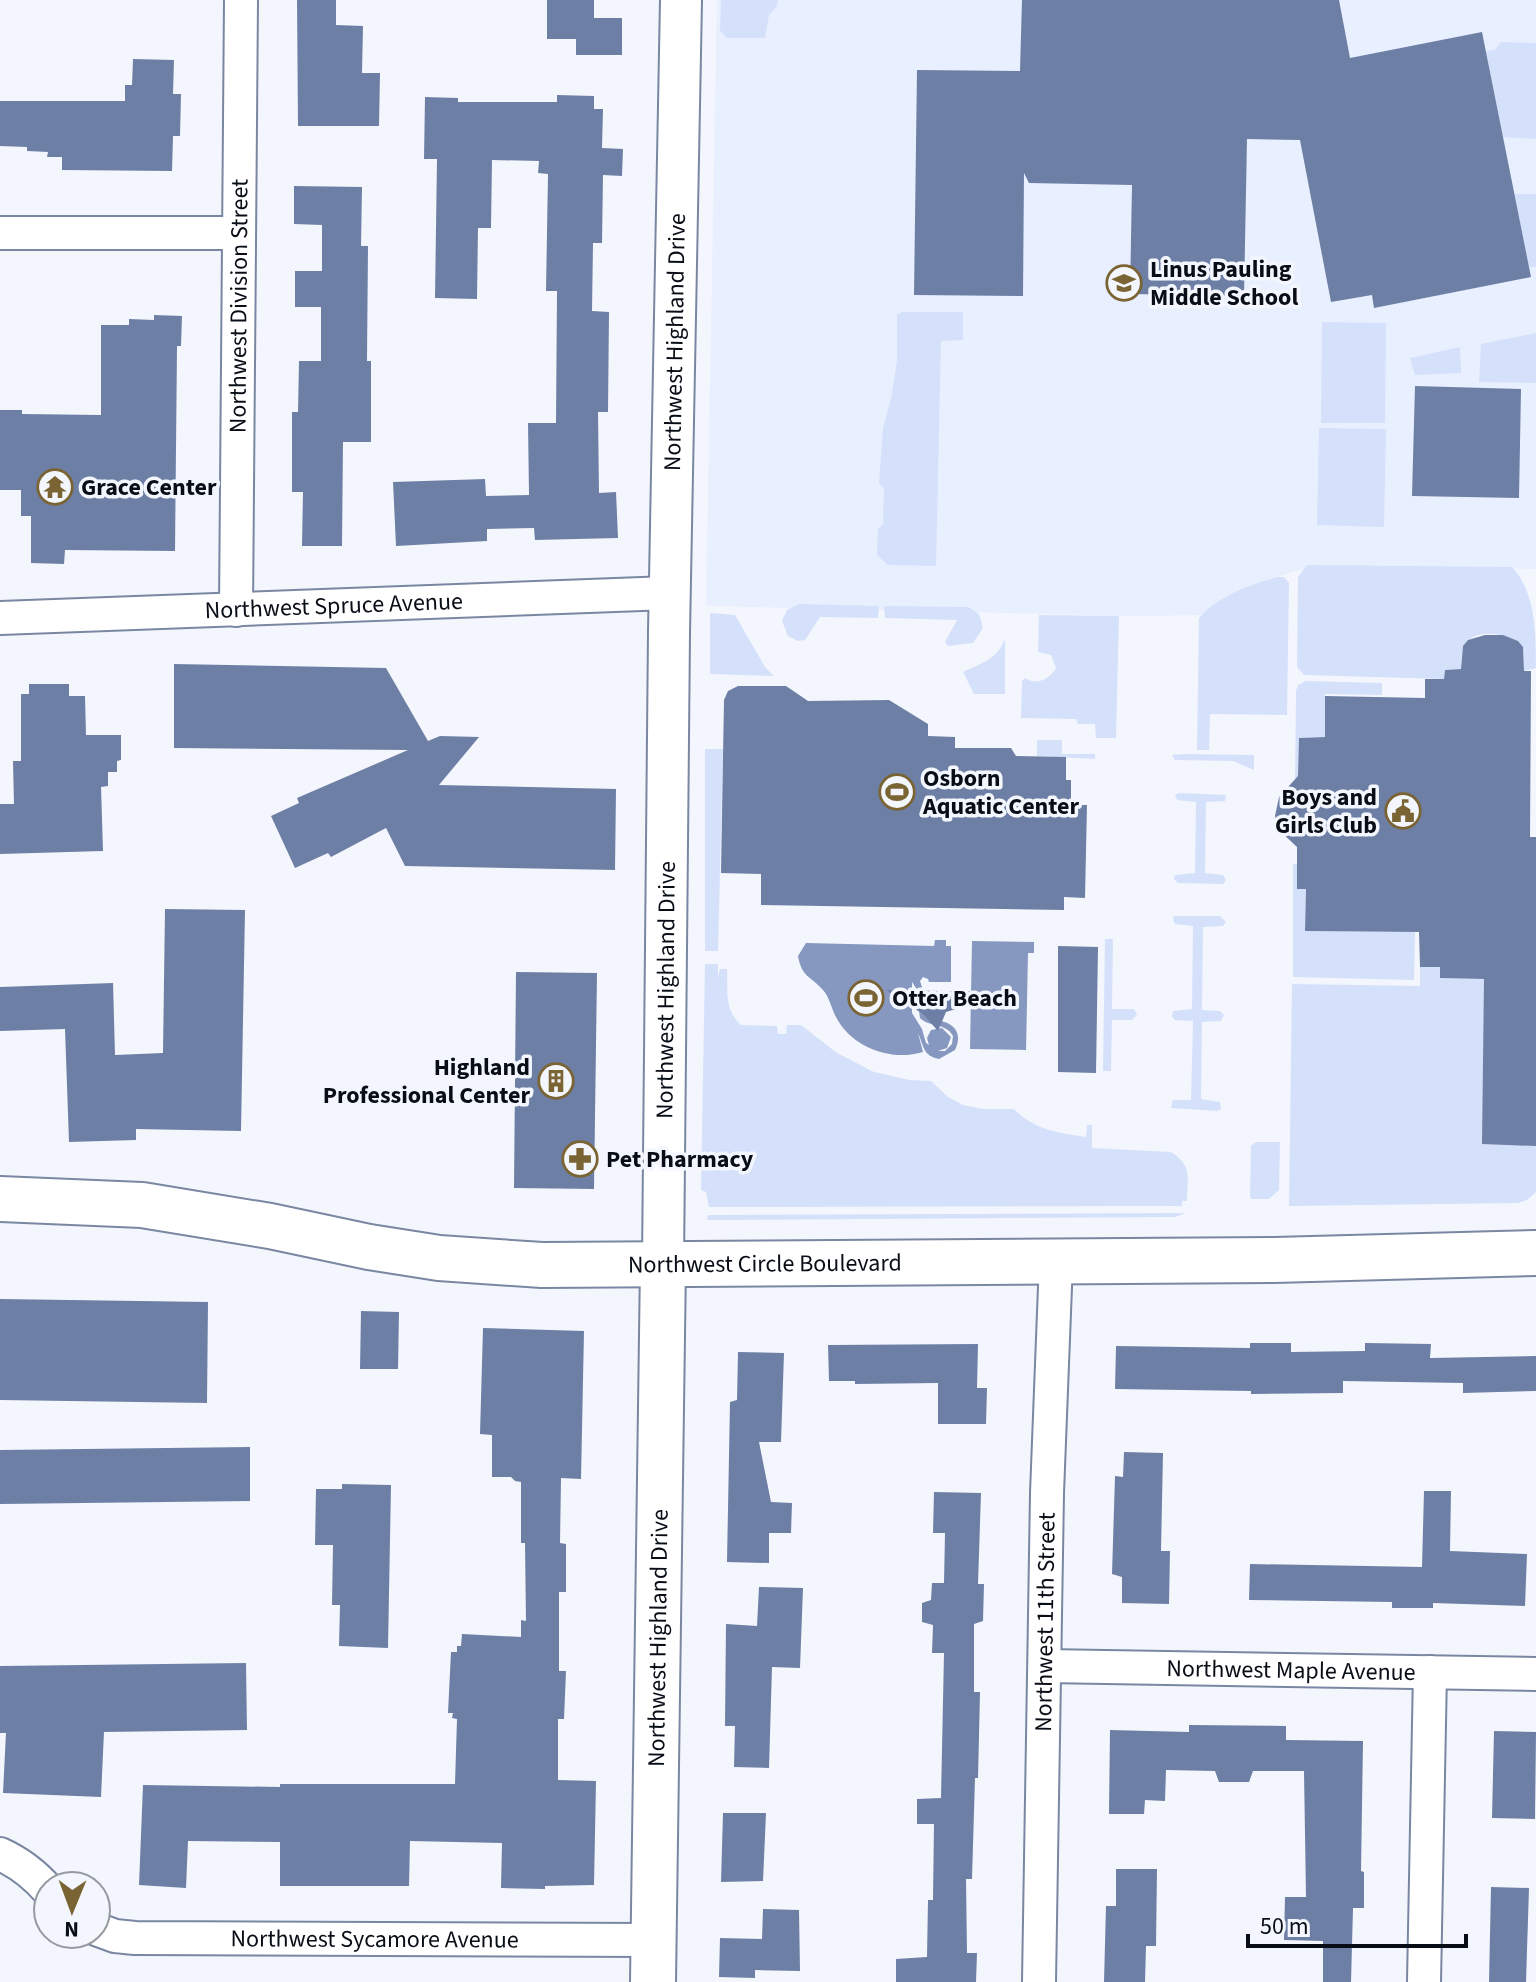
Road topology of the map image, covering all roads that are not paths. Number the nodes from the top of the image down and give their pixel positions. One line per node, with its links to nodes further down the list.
1 (241, 0): 4 (street, Northwest Division Street)
2 (681, 0): 5 (street, Northwest Highland Drive)
3 (0, 233): 4 (street)
4 (239, 233): 6 (street, Northwest Division Street)
5 (669, 593): 6 (street, Northwest Spruce Avenue); 11 (street, Northwest Highland Drive)
6 (236, 610): 7 (street, Northwest Spruce Avenue)
7 (0, 618)
8 (0, 1199): 11 (main road, Northwest Circle Boulevard)
9 (1536, 1253): 10 (main road, Northwest Circle Boulevard)
10 (1056, 1261): 11 (main road, Northwest Circle Boulevard); 12 (street, Northwest 11th Street)
11 (663, 1264): 18 (main road, Northwest Highland Drive)
12 (1045, 1666): 13 (street, Northwest Maple Avenue); 19 (street, Northwest 11th Street)
13 (1430, 1672): 14 (street, Northwest Maple Avenue); 20 (street)
14 (1536, 1674)
15 (0, 1854): 16 (street)
16 (32, 1873)
17 (112, 1935): 18 (street, Northwest Sycamore Avenue)
18 (653, 1961)
19 (1039, 1982)
20 (1424, 1982)

